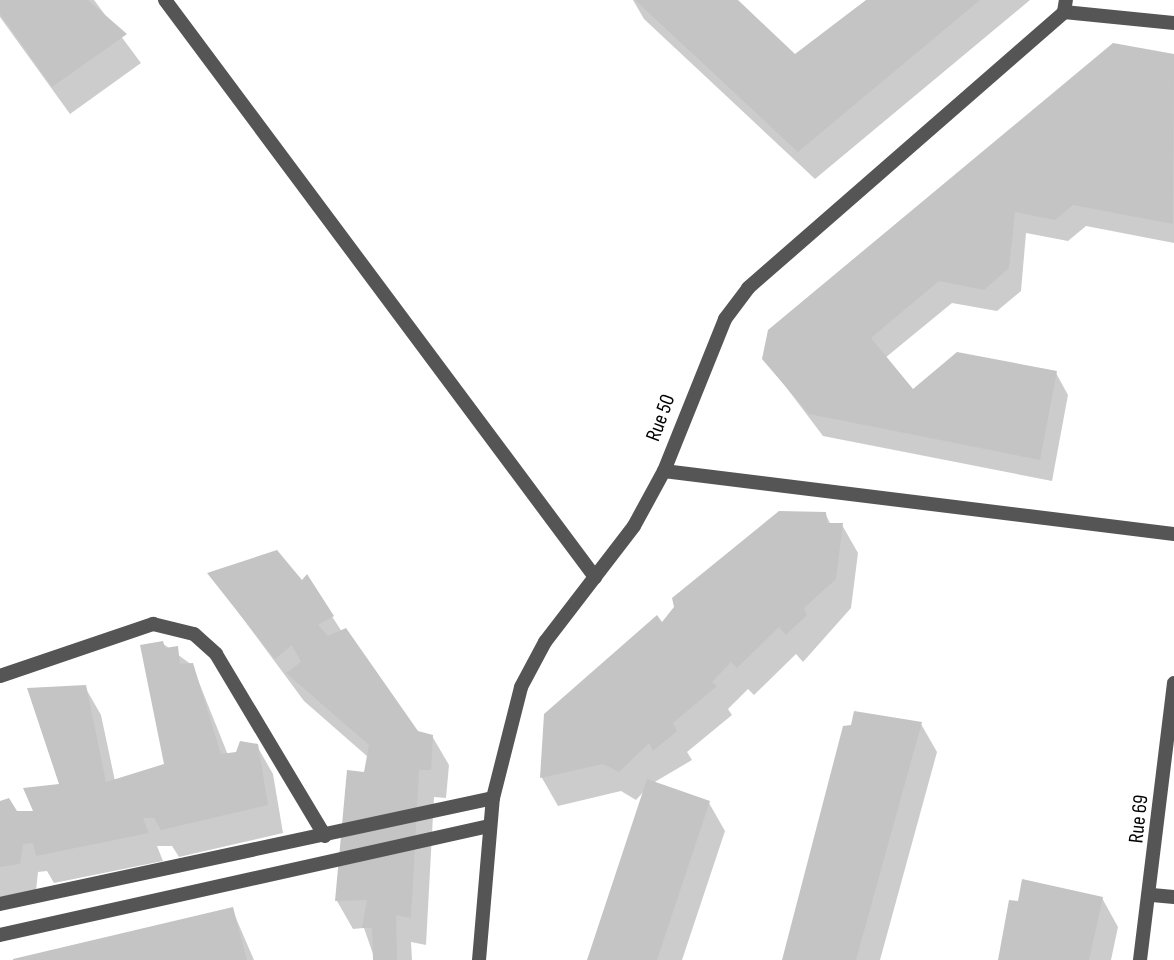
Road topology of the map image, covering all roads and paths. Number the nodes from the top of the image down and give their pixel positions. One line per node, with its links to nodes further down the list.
1 (165, 0): 6 (street)
2 (1065, 6): 3 (street); 4 (street, Rue 50)
3 (1174, 23)
4 (664, 471): 5 (street); 6 (street, Rue 50)
5 (1174, 534)
6 (595, 577): 9 (street, Rue 50)
7 (0, 676): 11 (street)
8 (1174, 682): 12 (street, Rue 69)
9 (492, 798): 10 (street, Rue 50); 11 (street)
10 (489, 826): 15 (street); 16 (street, Rue 50)
11 (325, 836): 14 (street)
12 (1152, 895): 13 (street); 17 (street, Rue 69)
13 (1174, 897)
14 (0, 904)
15 (0, 935)
16 (479, 960)
17 (1140, 960)

